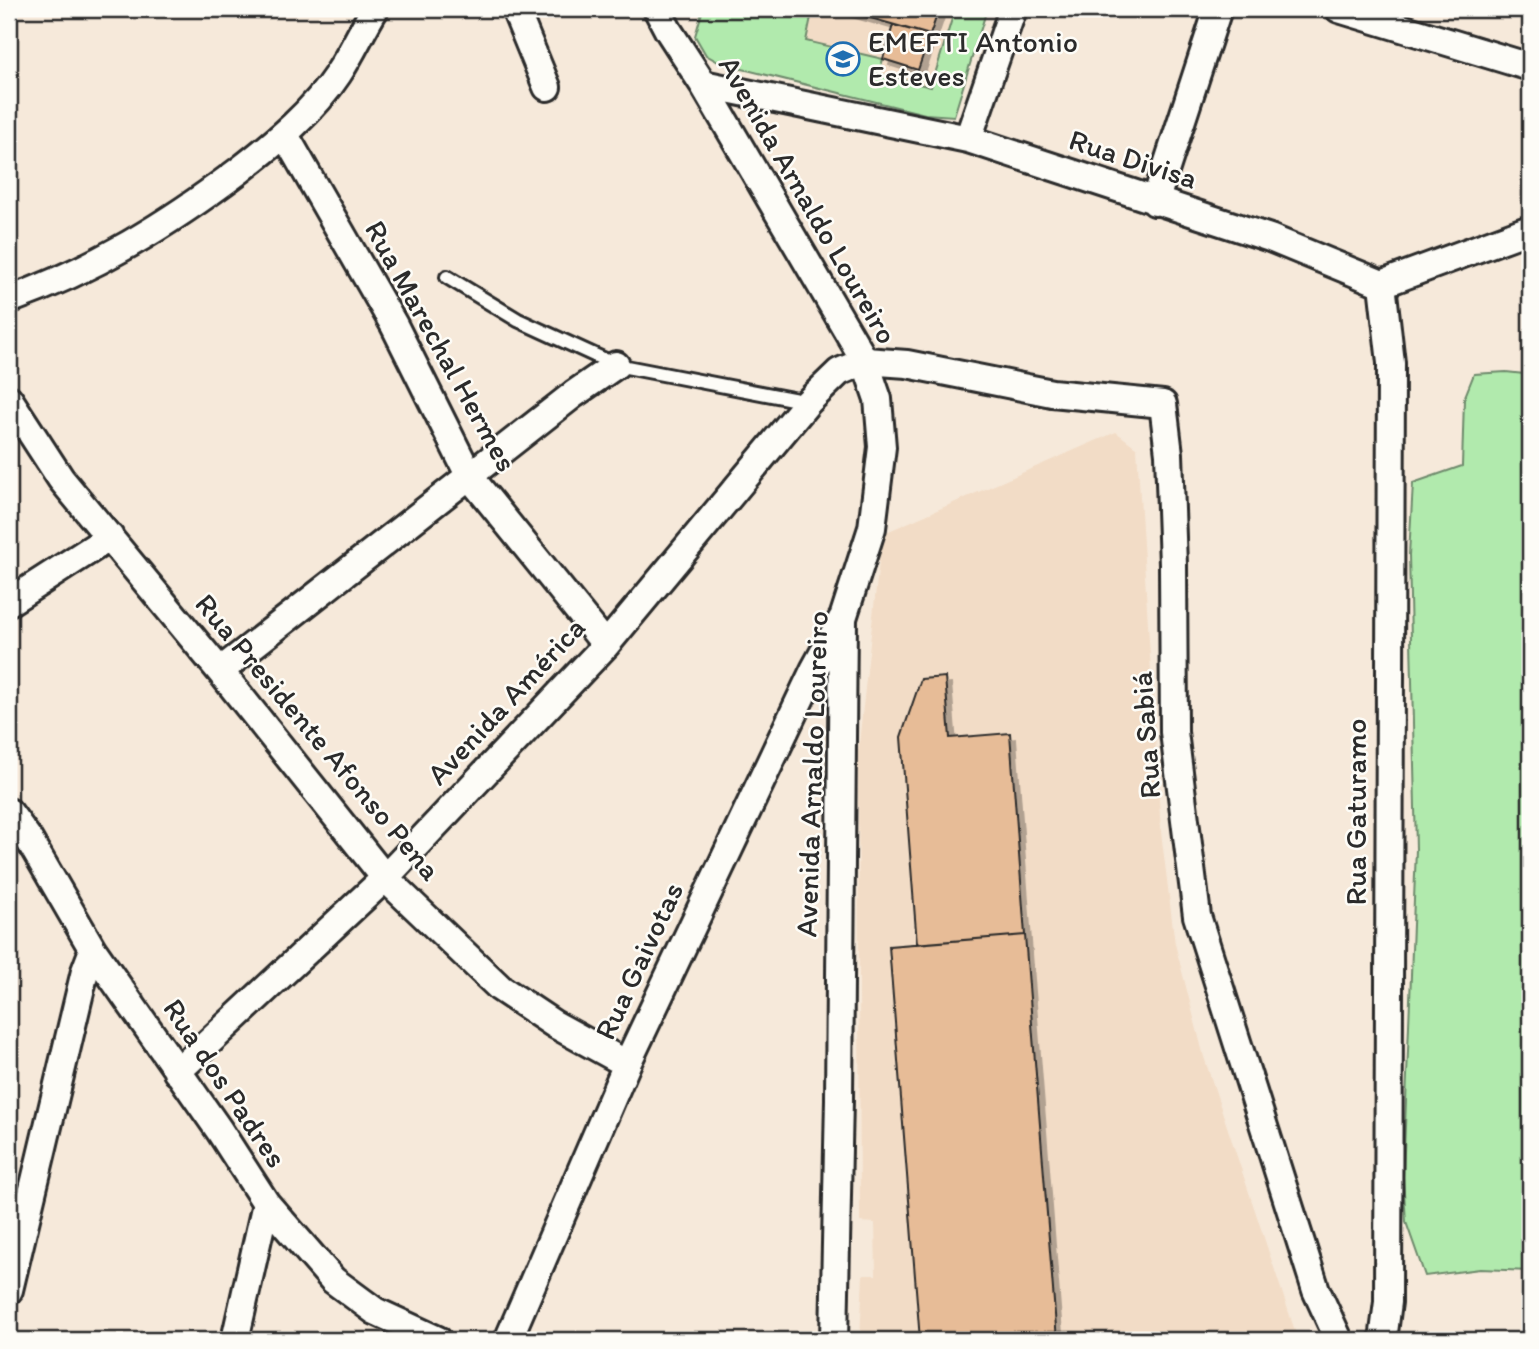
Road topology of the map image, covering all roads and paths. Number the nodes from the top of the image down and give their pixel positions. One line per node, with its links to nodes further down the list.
1 (375, 9): 10 (street)
2 (516, 9): 9 (street)
3 (657, 9): 8 (street, Avenida Arnaldo Loureiro)
4 (1013, 9): 11 (street)
5 (1218, 9): 12 (street)
6 (1339, 9): 7 (street)
7 (1530, 67)
8 (703, 84): 11 (street, Rua Divisa); 17 (street, Avenida Arnaldo Loureiro)
9 (547, 87)
10 (285, 135): 16 (street); 21 (street, Rua Marechal Hermes)
11 (968, 139): 12 (street, Rua Divisa)
12 (1155, 202): 15 (street, Rua Divisa)
13 (1530, 229): 15 (street)
14 (447, 277): 18 (lane)
15 (1382, 284): 39 (street, Rua Gaturamo)
16 (9, 300)
17 (865, 361): 20 (street, Avenida América); 24 (street, Avenida Arnaldo Loureiro); 38 (street, Rua Sabiá)
18 (616, 365): 20 (lane); 21 (street)
19 (9, 399): 22 (street, Rua Presidente Afonso Pena)
20 (808, 402): 25 (street, Avenida América)
21 (470, 477): 25 (street, Rua Marechal Hermes); 26 (street)
22 (110, 537): 23 (street); 26 (street, Rua Presidente Afonso Pena)
23 (9, 602)
24 (843, 618): 30 (street, Rua Gaivotas); 37 (street, Avenida Arnaldo Loureiro)
25 (606, 645): 28 (street, Avenida América)
26 (220, 671): 28 (street, Rua Presidente Afonso Pena)
27 (9, 812): 29 (street, Rua dos Padres)
28 (385, 878): 30 (street, Rua Presidente Afonso Pena); 31 (street, Avenida América)
29 (93, 950): 31 (street, Rua dos Padres); 33 (street)
30 (626, 1064): 36 (street, Rua Gaivotas)
31 (177, 1072): 32 (street, Rua dos Padres)
32 (266, 1203): 34 (street); 35 (street, Rua dos Padres)
33 (9, 1290)
34 (235, 1340)
35 (438, 1340)
36 (508, 1340)
37 (834, 1340)
38 (1339, 1340)
39 (1383, 1340)

